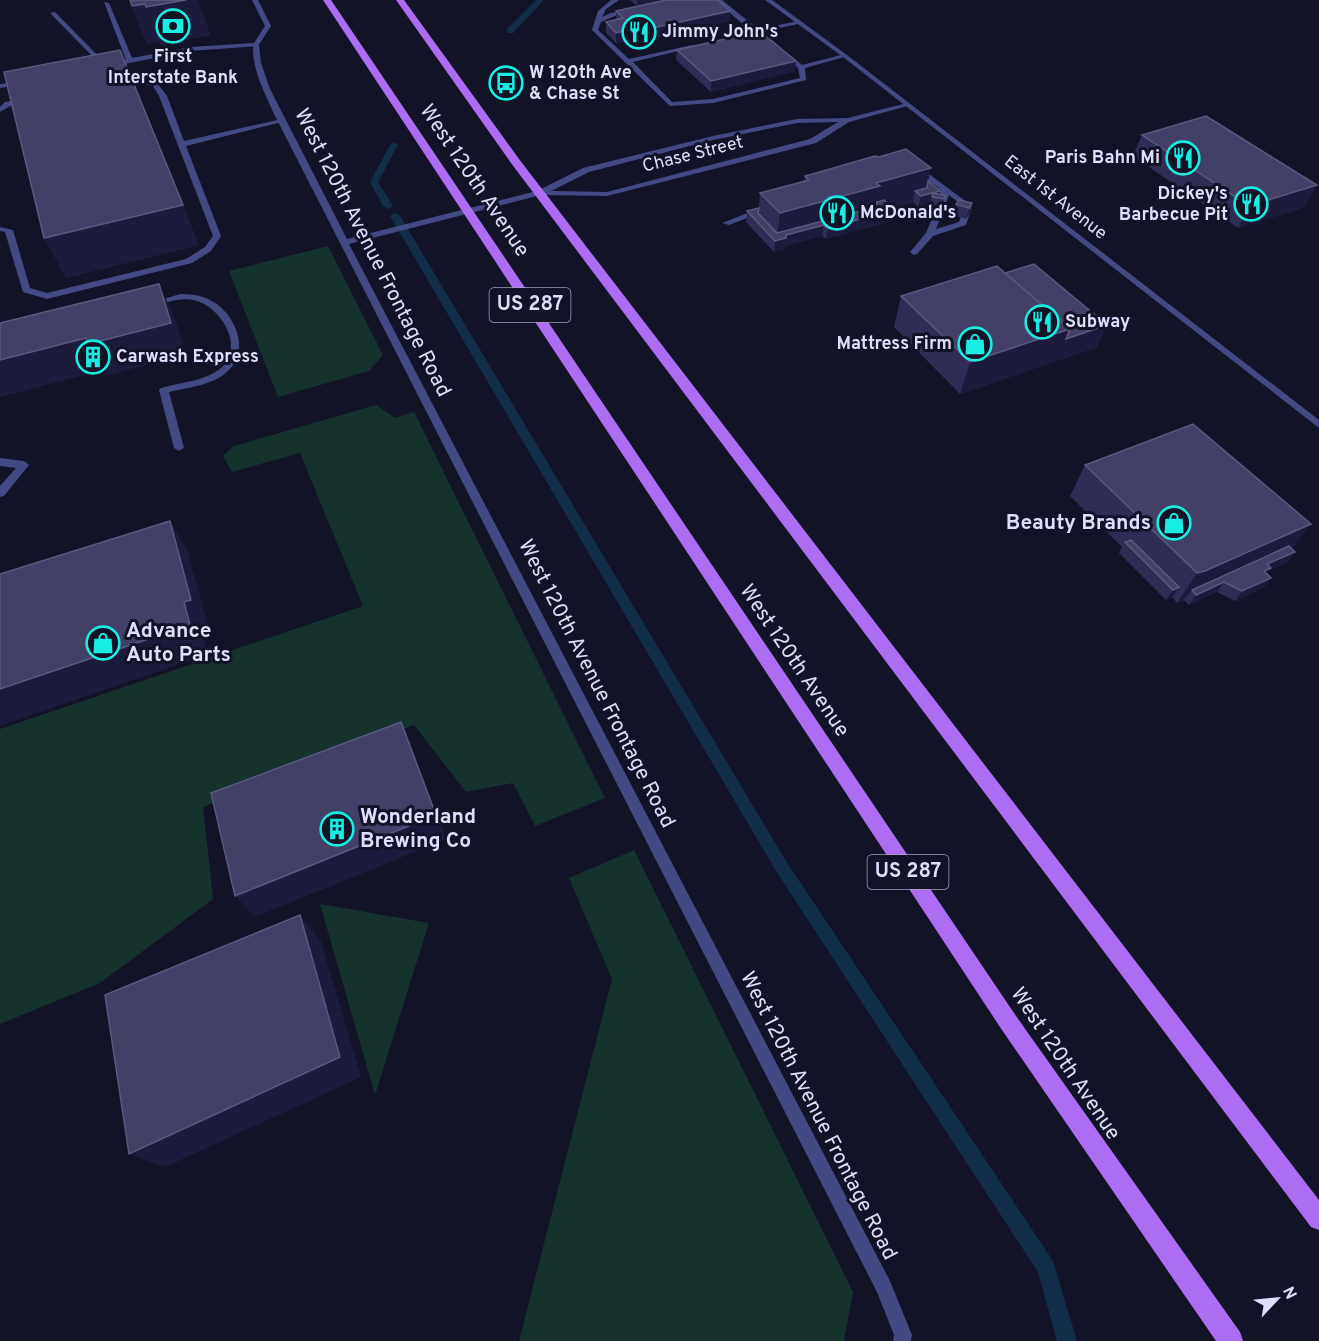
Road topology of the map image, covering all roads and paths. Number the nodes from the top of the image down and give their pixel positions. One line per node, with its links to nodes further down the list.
1 (255, 0): 14 (street)
2 (327, 0): 35 (main road, West 120th Avenue / US 287)
3 (400, 0): 33 (main road, West 120th Avenue)
4 (616, 0): 10 (street)
5 (718, 0): 12 (street)
6 (768, 0): 11 (street, East 1st Avenue)
7 (106, 3): 17 (street)
8 (634, 10): 10 (street)
9 (53, 13): 19 (street)
10 (598, 21): 18 (street)
11 (799, 23): 12 (street); 16 (street, East 1st Avenue)
12 (756, 32): 13 (street); 20 (street)
13 (733, 37)
14 (256, 45): 17 (street); 29 (street, West 120th Avenue Frontage Road)
15 (698, 45): 18 (street)
16 (845, 56): 20 (street); 26 (street, East 1st Avenue)
17 (130, 61): 19 (street)
18 (628, 62): 20 (street)
19 (104, 66): 21 (street)
20 (801, 67)
21 (94, 68)
22 (30, 81): 24 (street)
23 (110, 84): 30 (street)
24 (0, 86)
25 (42, 97): 27 (street)
26 (907, 105): 28 (street, Chase Street); 42 (street, East 1st Avenue)
27 (0, 110)
28 (848, 120): 33 (street, Chase Street); 33 (street, Chase Street)
29 (282, 121): 30 (street); 39 (street, West 120th Avenue Frontage Road)
30 (183, 144): 37 (street)
31 (910, 173): 32 (street)
32 (943, 187): 38 (street); 38 (street)
33 (540, 193): 35 (street, Chase Street); 46 (main road, West 120th Avenue)
34 (775, 207): 36 (street)
35 (468, 211): 39 (street, Chase Street); 48 (main road, West 120th Avenue / US 287)
36 (726, 223)
37 (0, 229)
38 (930, 234): 40 (street)
39 (346, 242): 47 (street, West 120th Avenue Frontage Road)
40 (914, 252)
41 (137, 308): 43 (street)
42 (1319, 425)
43 (179, 448)
44 (0, 462): 45 (street)
45 (0, 493)
46 (1319, 1219)
47 (902, 1341)
48 (1231, 1341)

